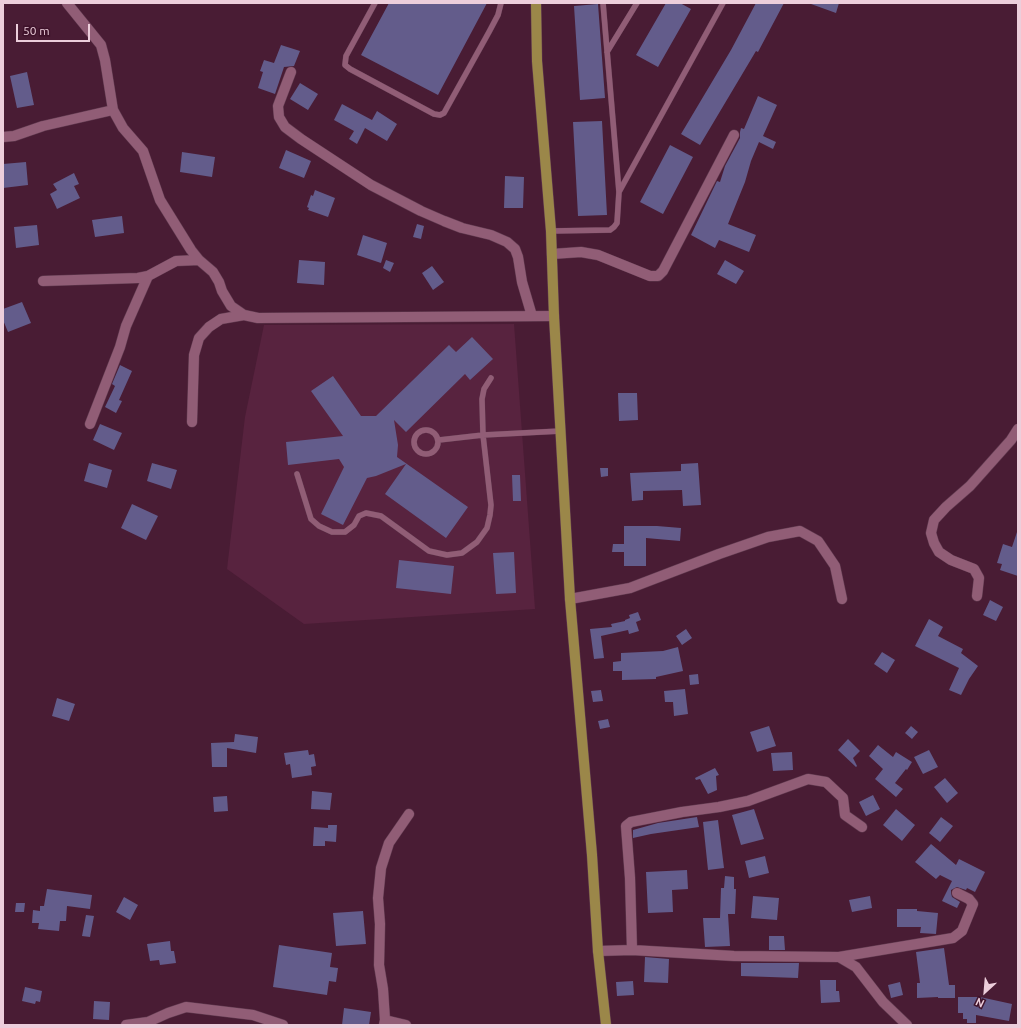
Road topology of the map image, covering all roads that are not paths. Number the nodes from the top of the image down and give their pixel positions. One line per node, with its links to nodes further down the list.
1 (67, 3): 10 (street)
2 (375, 3): 3 (lane)
3 (501, 3)
4 (536, 3): 14 (main road)
5 (603, 3): 8 (lane)
6 (636, 3): 8 (lane)
7 (723, 3): 13 (lane)
8 (607, 52): 13 (lane)
9 (291, 72): 20 (street)
10 (113, 110): 12 (street); 16 (street)
11 (734, 135): 15 (street)
12 (3, 137)
13 (619, 192): 14 (lane)
14 (551, 231): 15 (main road)
15 (552, 254): 21 (main road)
16 (199, 260): 17 (street); 19 (street)
17 (148, 276): 18 (street); 24 (street)
18 (43, 280)
19 (244, 315): 20 (street); 23 (street)
20 (532, 316): 21 (street)
21 (554, 316): 26 (main road)
22 (491, 378): 27 (lane)
23 (192, 422)
24 (90, 424)
25 (1018, 429): 30 (street)
26 (560, 431): 27 (lane); 31 (main road)
27 (483, 436): 28 (lane); 29 (lane)
28 (439, 440): 28 (lane)
29 (297, 474)
30 (976, 596)
31 (570, 599): 32 (street); 37 (main road)
32 (842, 599)
33 (409, 814): 39 (street)
34 (862, 827): 36 (street)
35 (957, 893): 38 (street)
36 (632, 950): 37 (street); 38 (street)
37 (598, 951): 43 (main road)
38 (839, 957): 44 (street)
39 (385, 1022): 42 (street)
40 (126, 1025): 41 (street)
41 (283, 1025)
42 (406, 1025)
43 (606, 1025)
44 (907, 1025)

